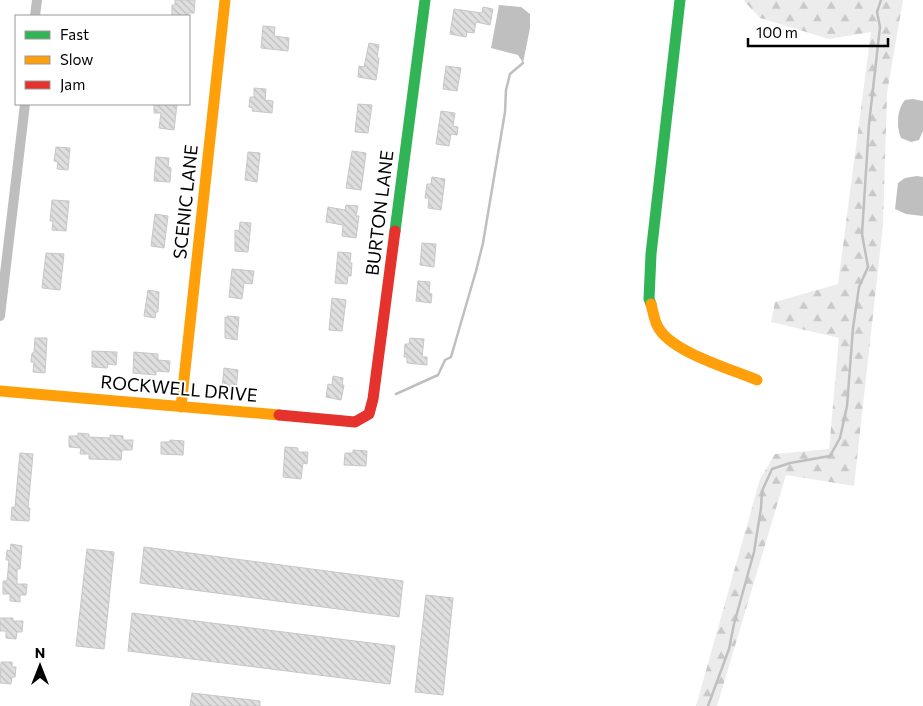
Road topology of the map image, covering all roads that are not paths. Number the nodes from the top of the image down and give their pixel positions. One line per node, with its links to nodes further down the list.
1 (37, 0): 5 (street)
2 (226, 0): 10 (street, SCENIC LANE)
3 (425, 0): 11 (street, BURTON LANE)
4 (680, 0): 8 (street)
5 (35, 15)
6 (25, 105): 7 (street)
7 (0, 316)
8 (757, 380)
9 (0, 391): 10 (street, ROCKWELL DRIVE)
10 (181, 407): 11 (street, ROCKWELL DRIVE)
11 (355, 422)

